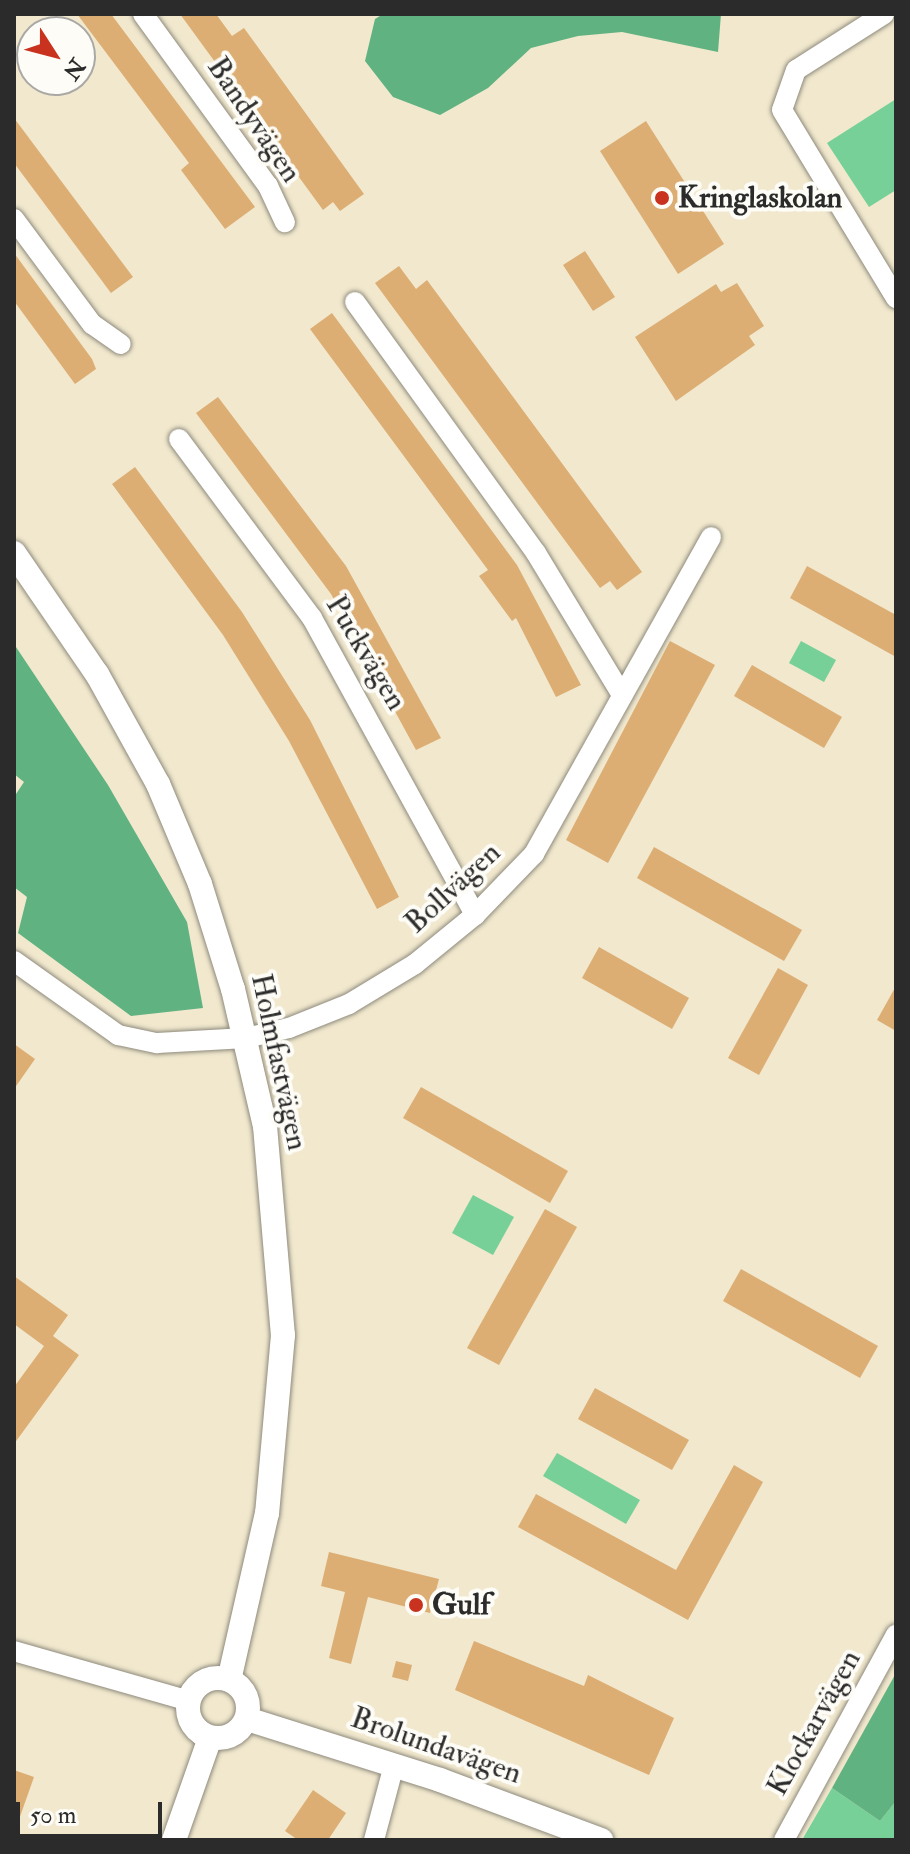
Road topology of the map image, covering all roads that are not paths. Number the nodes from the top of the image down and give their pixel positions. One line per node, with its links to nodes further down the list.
1 (143, 14): 4 (street, Bandyvägen)
2 (884, 14): 5 (street)
3 (14, 219): 7 (street)
4 (285, 222)
5 (896, 298)
6 (355, 302): 11 (street)
7 (121, 344)
8 (179, 439): 12 (street, Puckvägen)
9 (711, 537): 11 (street, Bollvägen)
10 (14, 553): 14 (street, Holmfastvägen)
11 (622, 695): 12 (street, Bollvägen)
12 (475, 915): 14 (street, Bollvägen)
13 (14, 961): 14 (street, Bollvägen)
14 (246, 1038): 17 (street, Holmfastvägen)
15 (896, 1635): 25 (street, Klockarvägen)
16 (14, 1651): 18 (street)
17 (229, 1680): 18 (street); 19 (street)
18 (189, 1701): 20 (street)
19 (247, 1719): 20 (street); 21 (street, Brolundavägen)
20 (210, 1738): 22 (street)
21 (394, 1765): 23 (street); 24 (street, Brolundavägen)
22 (174, 1840)
23 (374, 1840)
24 (601, 1840)
25 (784, 1840)

